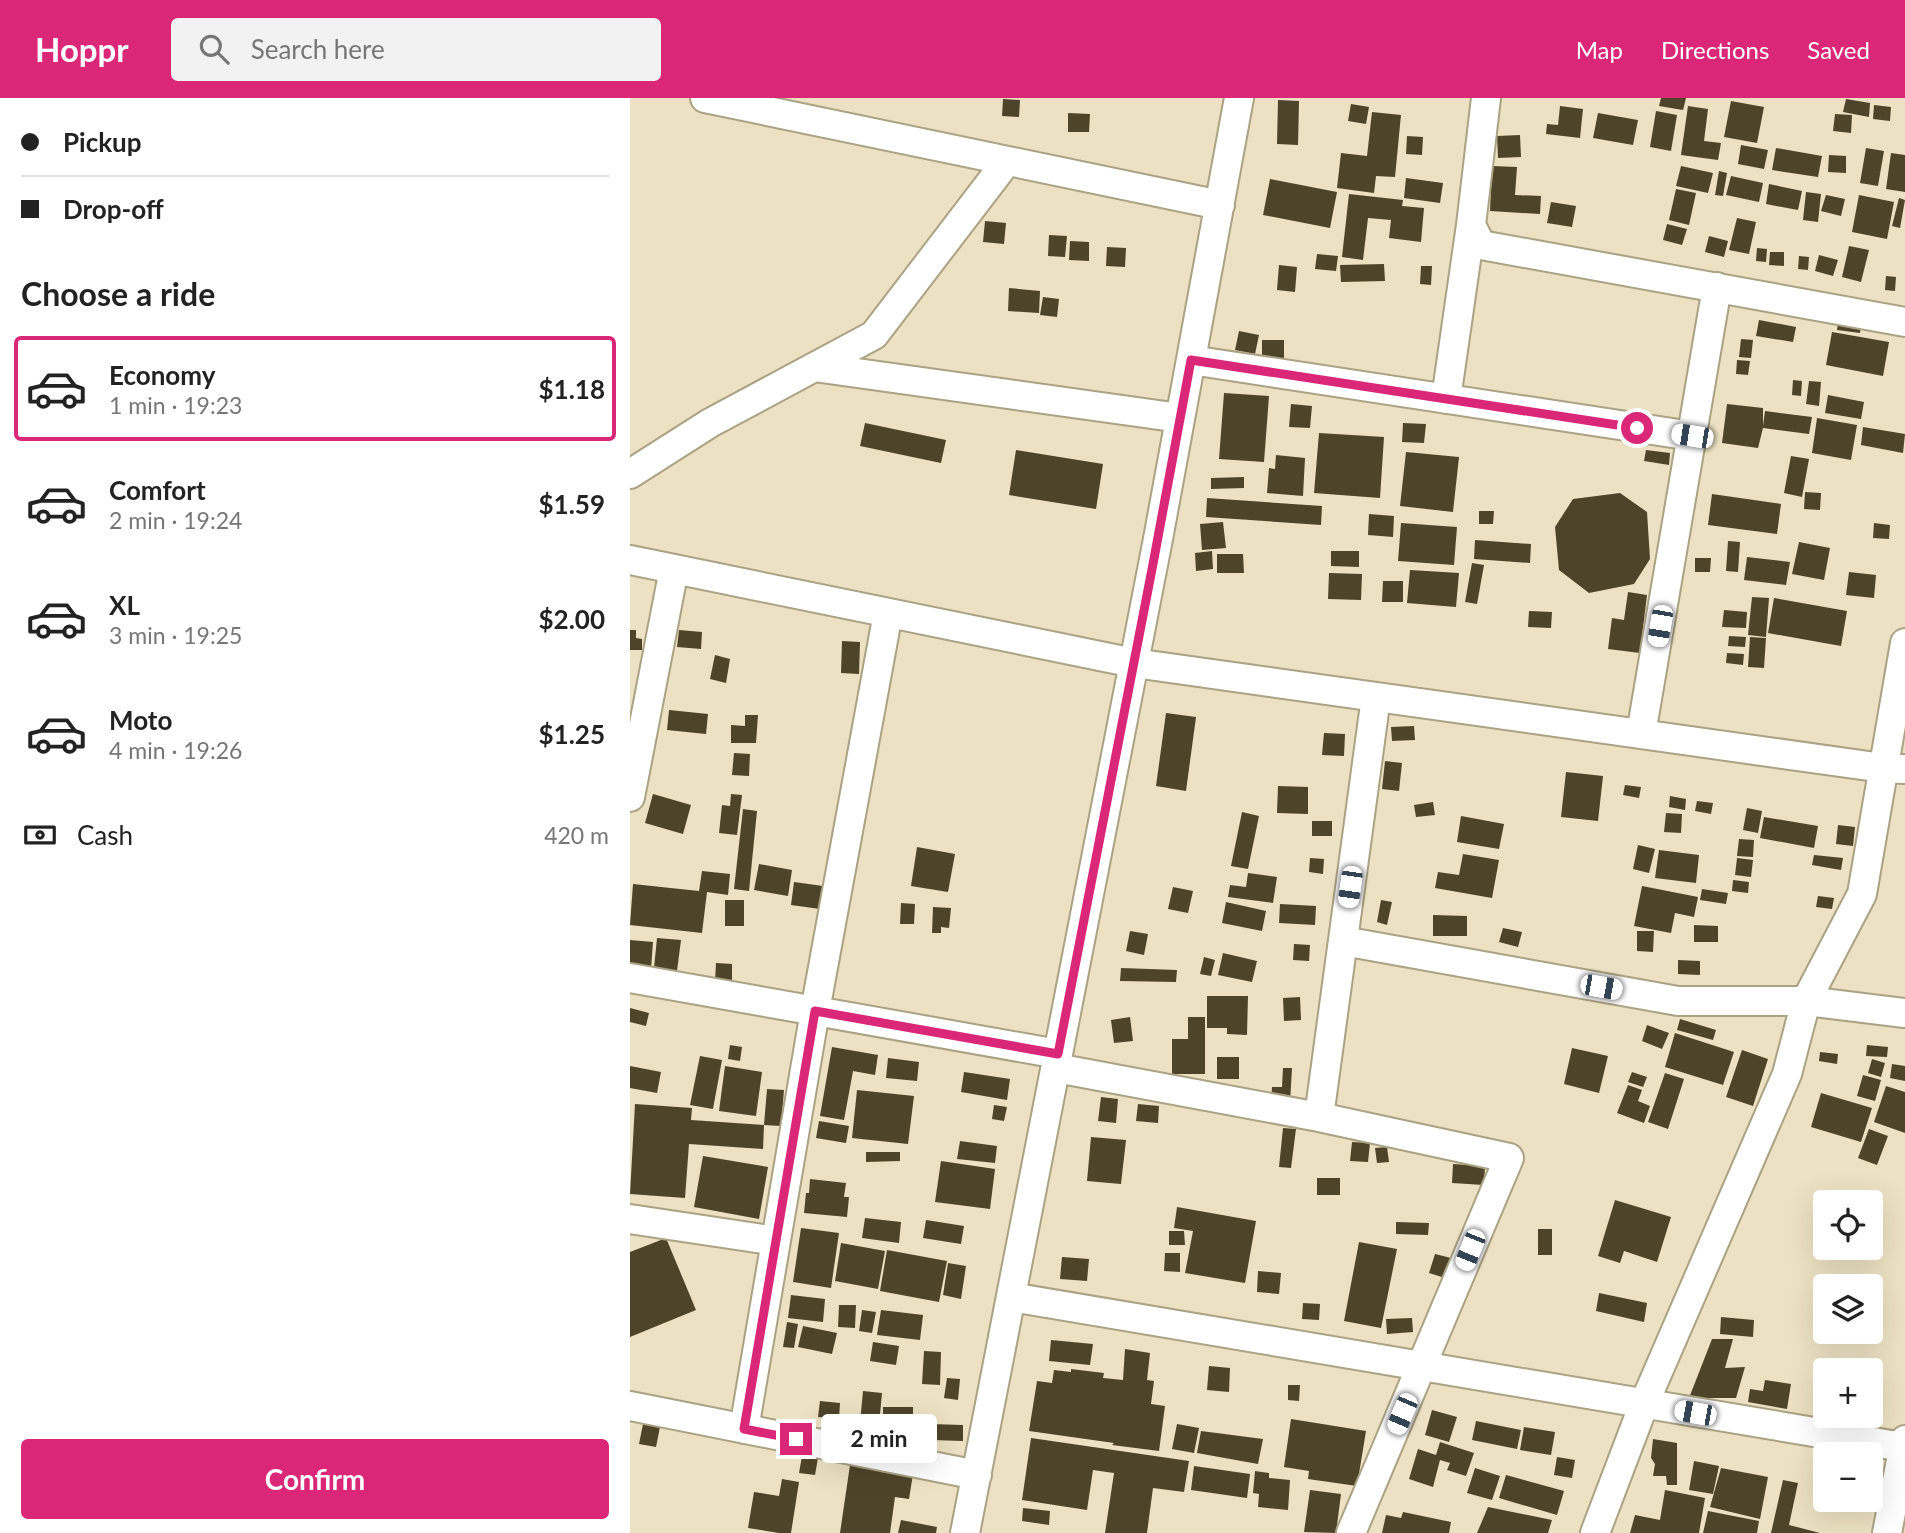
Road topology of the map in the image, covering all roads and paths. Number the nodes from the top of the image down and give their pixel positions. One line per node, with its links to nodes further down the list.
1 (705, 98): 4 (street)
2 (1240, 98): 5 (street)
3 (1486, 98): 6 (street)
4 (1007, 161): 5 (street); 10 (street)
5 (1220, 205): 9 (street)
6 (1471, 225): 7 (street); 11 (street)
7 (1717, 287): 8 (street); 13 (street)
8 (1905, 322)
9 (1191, 360): 11 (street); 12 (street)
10 (814, 367): 12 (street); 14 (street)
11 (1446, 399): 13 (street)
12 (1181, 418): 19 (street)
13 (1692, 436): 21 (street)
14 (630, 474)
15 (630, 560): 16 (street)
16 (674, 569): 17 (street); 23 (street)
17 (888, 613): 19 (street); 27 (street)
18 (1905, 643): 22 (street)
19 (1134, 663): 20 (street); 29 (street)
20 (1376, 697): 21 (street); 24 (street)
21 (1641, 734): 22 (street)
22 (1894, 768): 26 (street)
23 (630, 797)
24 (1343, 942): 26 (street); 30 (street)
25 (630, 978): 27 (street)
26 (1806, 1001): 28 (street); 35 (street)
27 (815, 1011): 29 (street); 32 (street)
28 (1905, 1013)
29 (1057, 1061): 30 (street); 33 (street)
30 (1319, 1117): 34 (street)
31 (630, 1219): 32 (street)
32 (776, 1241): 37 (street)
33 (1011, 1297): 34 (street); 39 (street)
34 (1422, 1366): 35 (street); 41 (street)
35 (1644, 1404): 38 (street); 42 (street)
36 (630, 1406): 37 (street)
37 (744, 1429): 39 (street)
38 (1904, 1444): 43 (street)
39 (976, 1475): 40 (street)
40 (965, 1533)
41 (1351, 1533)
42 (1595, 1533)
43 (1887, 1533)

